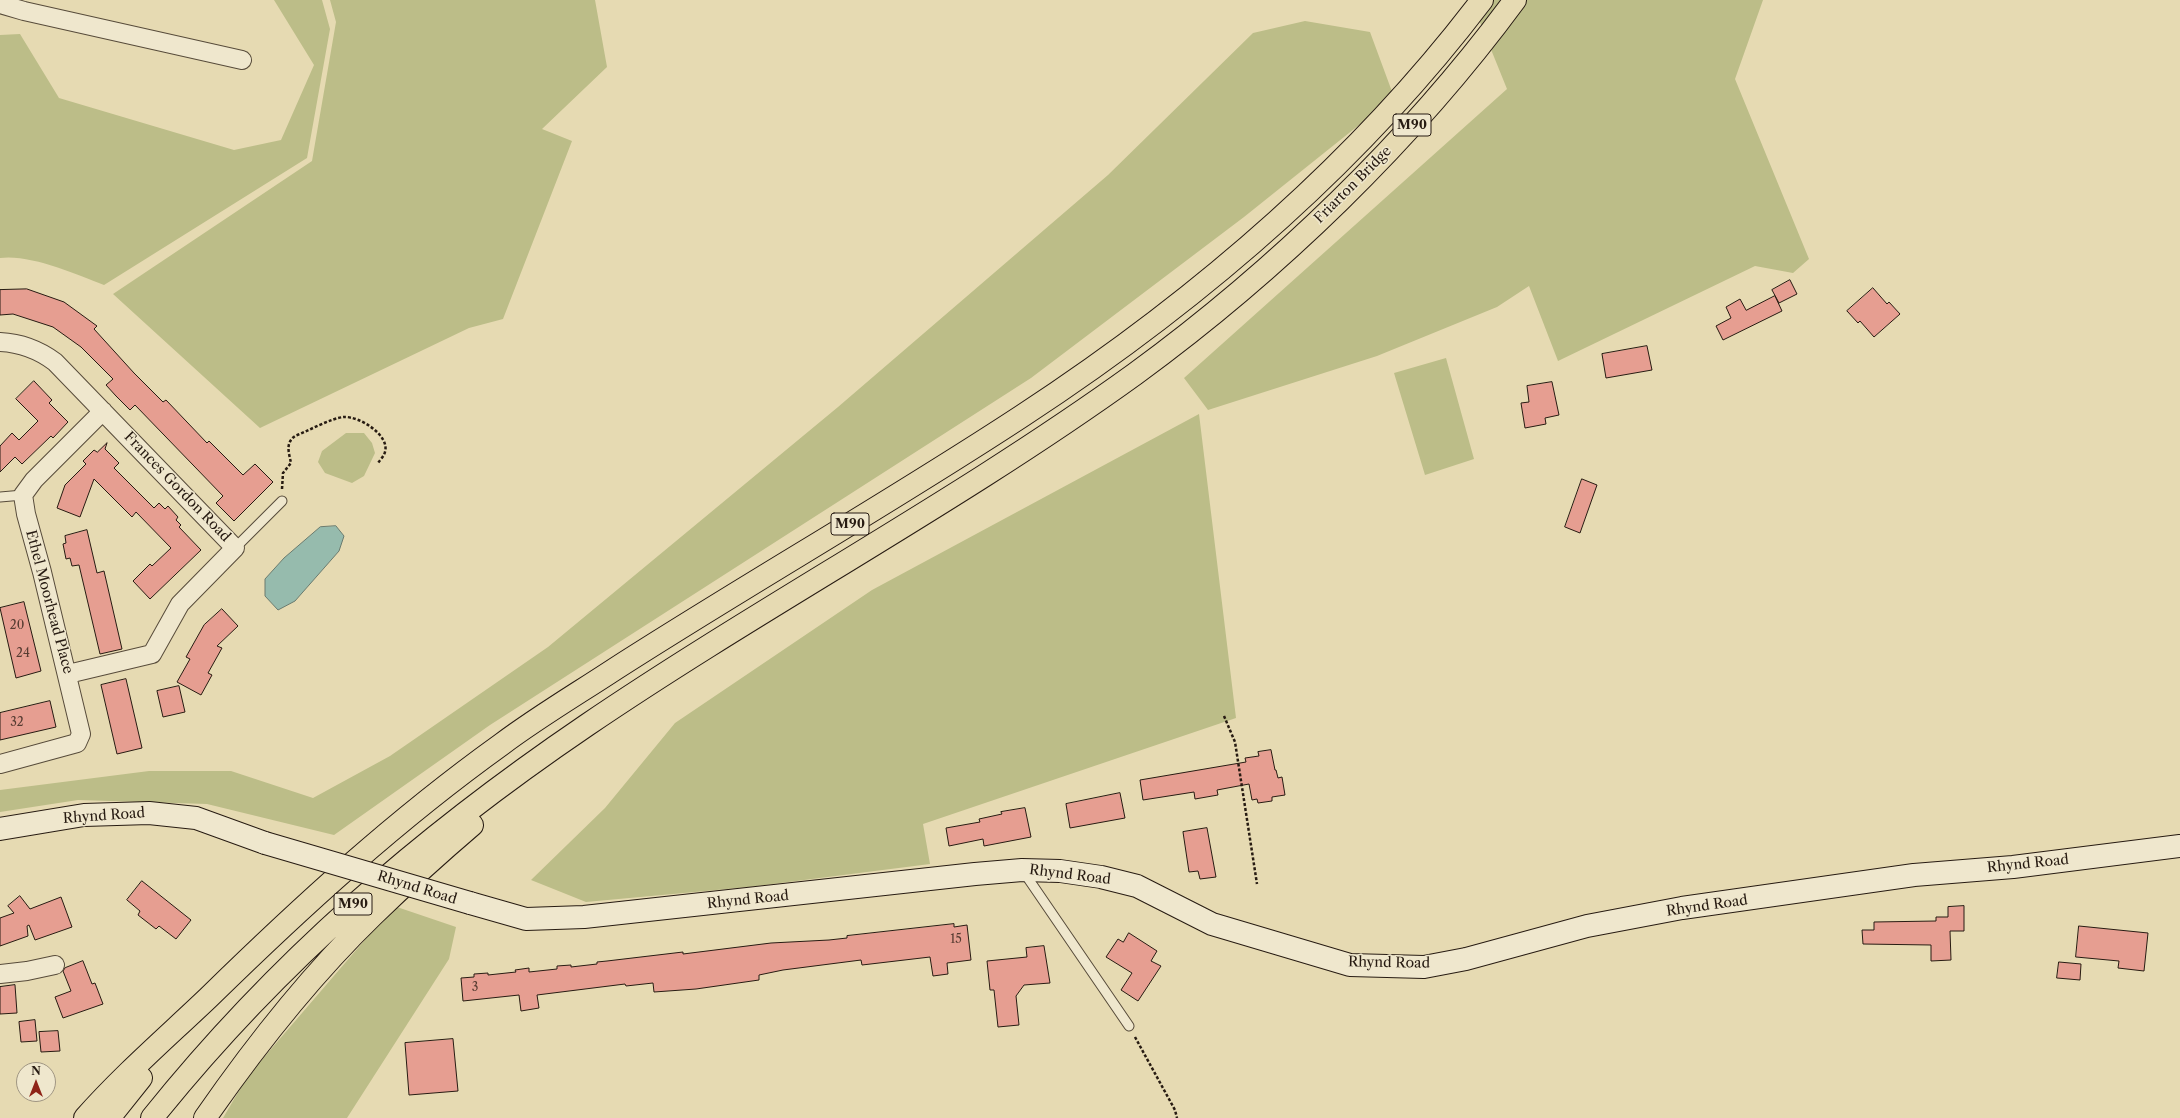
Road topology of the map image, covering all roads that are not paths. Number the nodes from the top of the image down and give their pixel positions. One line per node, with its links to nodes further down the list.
1 (1482, 0): 17 (highway, Friarton Bridge / M90)
2 (1515, 0): 12 (highway, Friarton Bridge / M90)
3 (0, 4): 4 (street)
4 (242, 60)
5 (0, 342): 6 (street, Frances Gordon Road)
6 (104, 411): 7 (street); 10 (street, Frances Gordon Road)
7 (23, 495): 8 (lane); 11 (street, Ethel Moorhead Place)
8 (0, 498)
9 (282, 501): 10 (lane)
10 (235, 548): 11 (street, Frances Gordon Road)
11 (68, 674): 13 (street, Ethel Moorhead Place)
12 (586, 726): 23 (highway, M90); 24 (highway, M90)
13 (0, 764)
14 (0, 829): 16 (street, Rhynd Road, bridge)
15 (2180, 846): 16 (street, Rhynd Road)
16 (1022, 870): 20 (lane)
17 (261, 945): 21 (highway, M90); 22 (highway, M90)
18 (55, 965): 19 (street)
19 (0, 974)
20 (1129, 1026)
21 (85, 1118)
22 (109, 1118)
23 (152, 1118)
24 (205, 1118)

